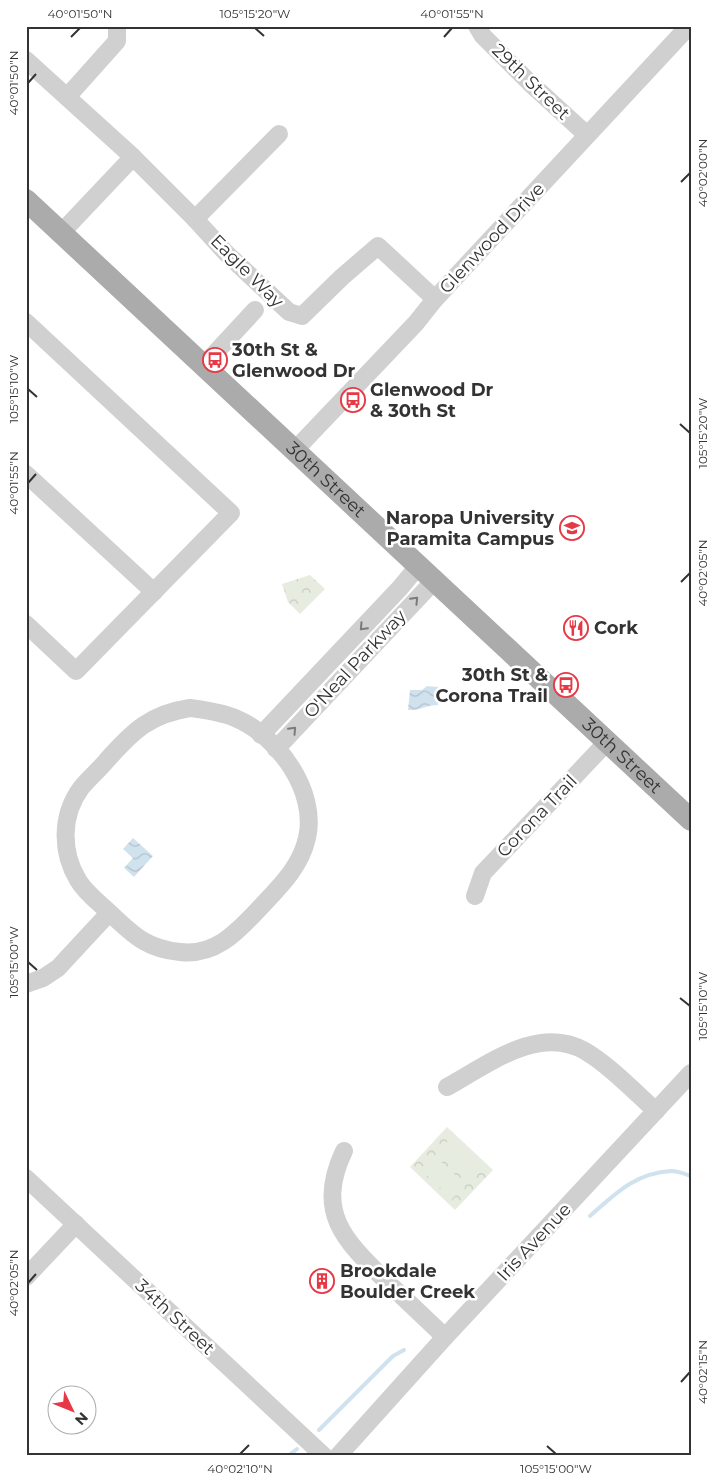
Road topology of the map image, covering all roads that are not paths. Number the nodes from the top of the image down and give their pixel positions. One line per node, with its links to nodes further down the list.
1 (117, 26): 5 (street)
2 (477, 26): 7 (street, 29th Street)
3 (689, 26): 7 (street, Glenwood Drive)
4 (26, 60): 5 (street, Eagle Way)
5 (67, 97): 8 (street, Eagle Way)
6 (279, 134): 10 (street, Eagle Way)
7 (587, 135): 12 (street, Glenwood Drive)
8 (133, 157): 10 (street, Eagle Way); 11 (street)
9 (26, 200): 11 (main road, 30th Street)
10 (195, 219): 12 (street, Eagle Way)
11 (61, 233): 15 (main road, 30th Street)
12 (435, 299): 16 (street, Glenwood Drive)
13 (255, 310): 15 (street)
14 (26, 322): 19 (street)
15 (204, 365): 16 (main road, 30th Street)
16 (296, 450): 18 (main road, 30th Street)
17 (26, 474): 19 (street)
18 (427, 573): 21 (street, O'Neal Parkway, one-way to 21); 22 (main road, 30th Street); 23 (street, O'Neal Parkway, one-way to 18)
19 (154, 592): 20 (street)
20 (26, 624)
21 (262, 735): 23 (street); 26 (street)
22 (607, 742): 24 (main road, 30th Street); 25 (street, Corona Trail)
23 (276, 749): 26 (street)
24 (691, 820)
25 (475, 896)
26 (109, 912): 27 (street)
27 (26, 984)
28 (691, 1073): 30 (street, Iris Avenue)
29 (447, 1087): 30 (street)
30 (656, 1111): 35 (street, Iris Avenue)
31 (344, 1152): 35 (street)
32 (28, 1182): 33 (street, 34th Street)
33 (76, 1224): 34 (street); 36 (street, 34th Street)
34 (26, 1277)
35 (445, 1337): 37 (street, Iris Avenue)
36 (324, 1456)
37 (338, 1456)

